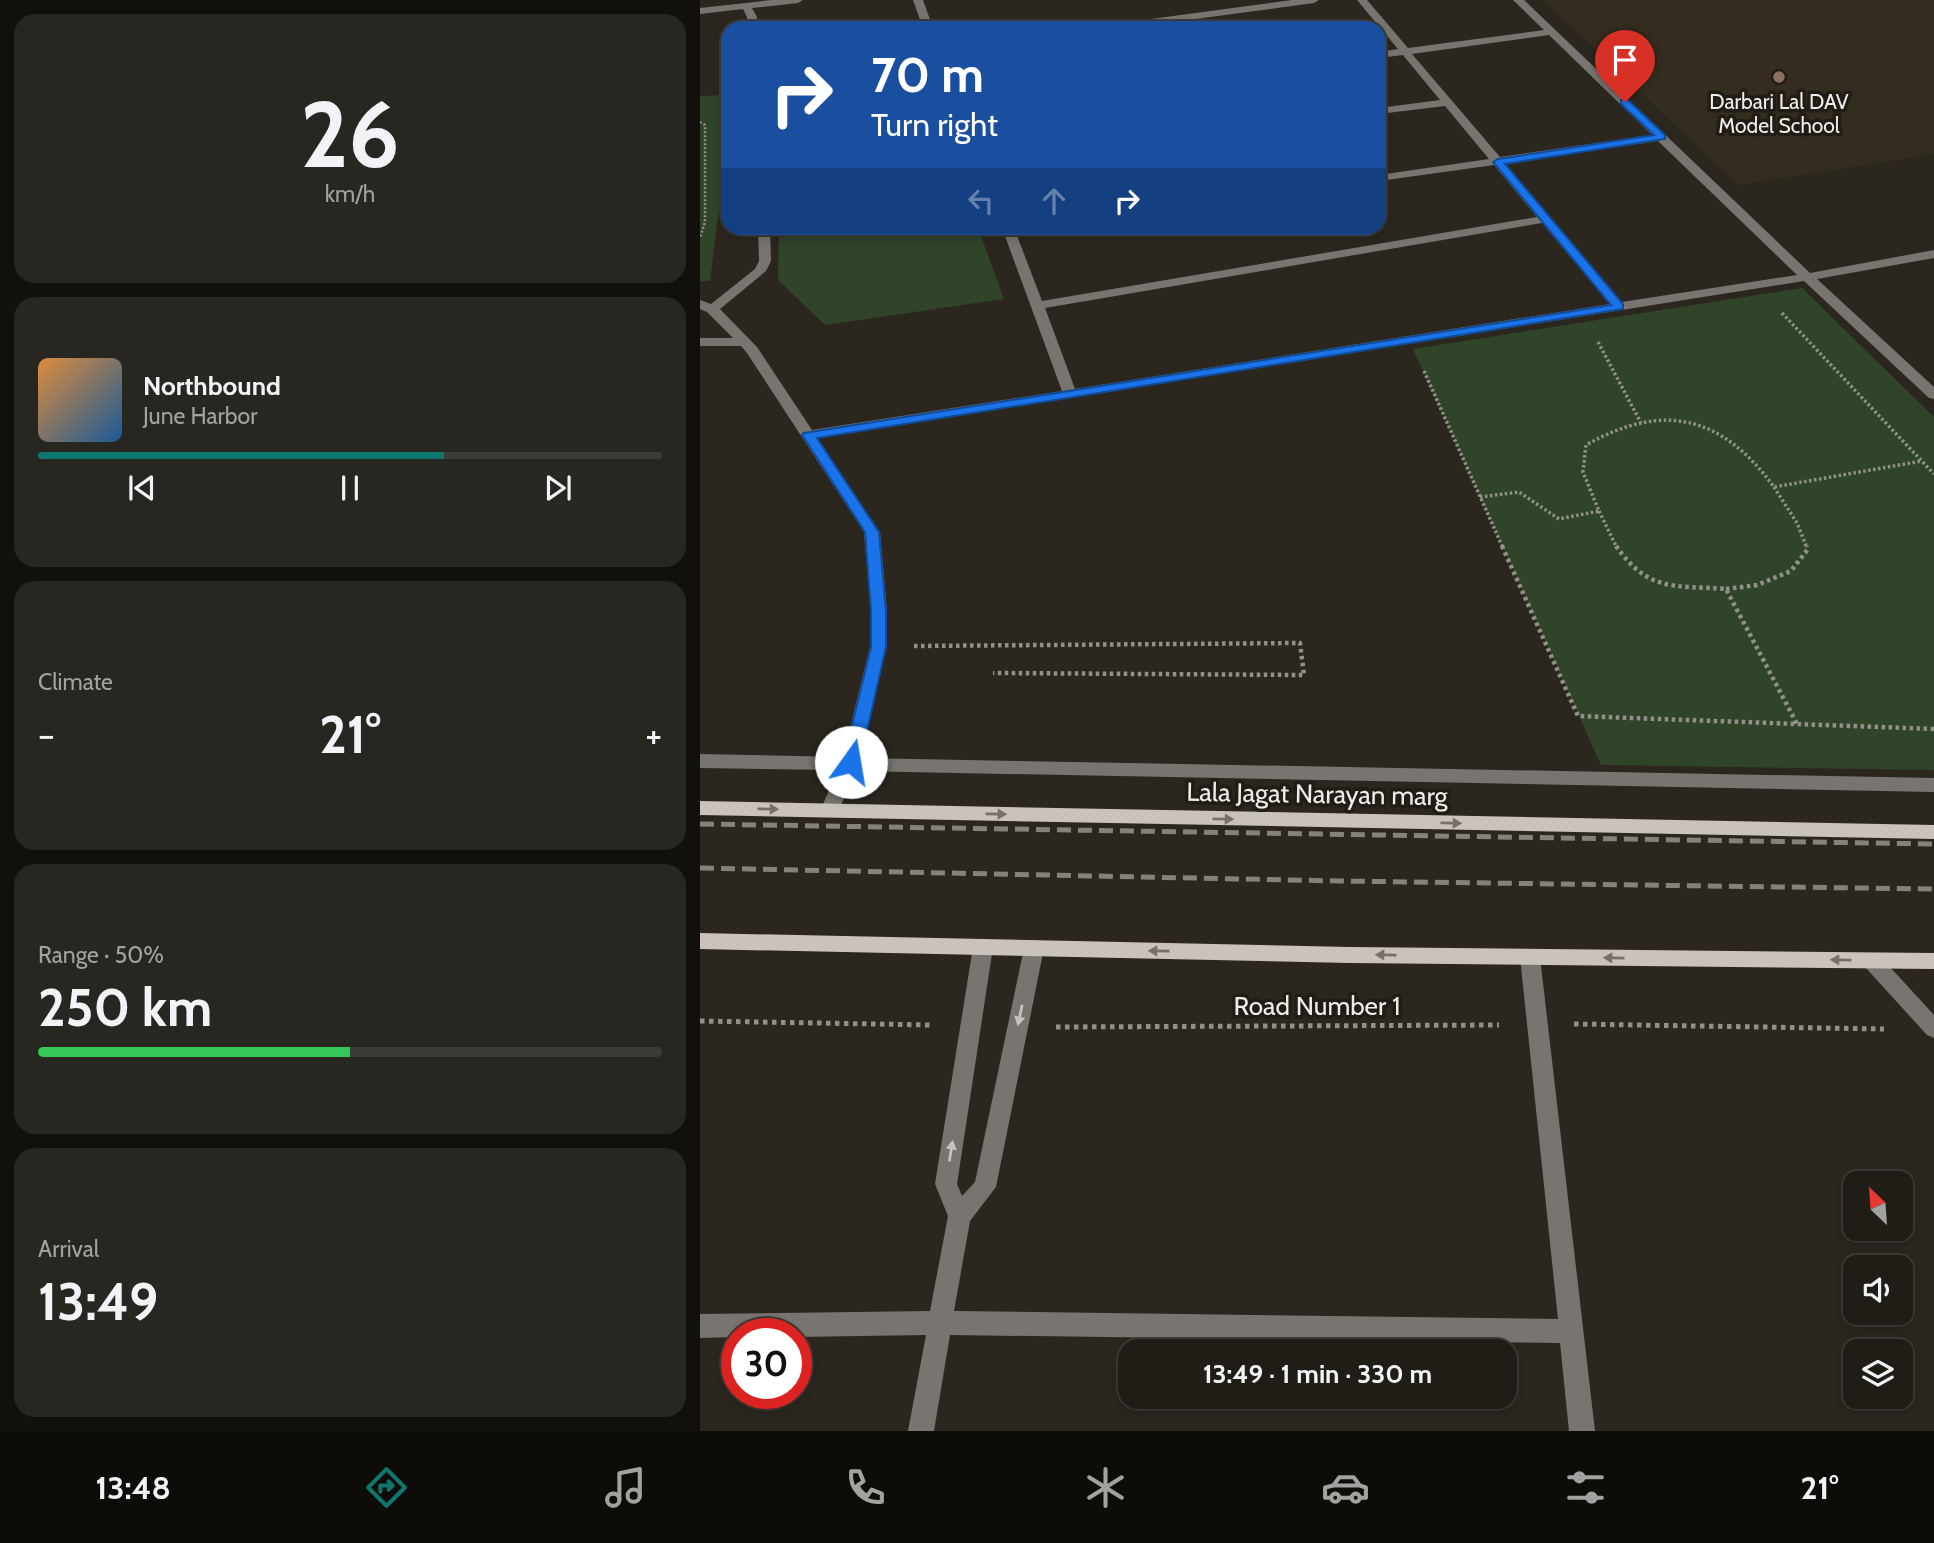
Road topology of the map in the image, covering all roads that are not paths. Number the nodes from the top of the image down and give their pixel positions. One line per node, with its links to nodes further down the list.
1 (714, 0): 7 (street)
2 (797, 0): 8 (street)
3 (918, 0): 11 (street)
4 (1314, 0): 12 (street)
5 (1362, 0): 13 (street)
6 (1518, 0): 15 (street)
7 (700, 2)
8 (746, 6): 9 (street); 10 (street)
9 (700, 11)
10 (752, 21)
11 (926, 21)
12 (1158, 21)
13 (1380, 21)
14 (1386, 28): 16 (street)
15 (1552, 32): 16 (street); 20 (street)
16 (1406, 51): 17 (street); 18 (street)
17 (1386, 54)
18 (1447, 102): 19 (street); 21 (street)
19 (1386, 110)
20 (1661, 137): 21 (street); 27 (street)
21 (1498, 162): 22 (street); 23 (street)
22 (1386, 177)
23 (1546, 219): 28 (street); 30 (street)
24 (764, 235): 29 (street)
25 (1010, 235): 28 (street)
26 (1934, 254): 27 (street)
27 (1807, 277): 30 (street); 34 (street)
28 (1036, 306): 33 (street)
29 (706, 307): 32 (street)
30 (1619, 307): 33 (street)
31 (700, 342): 32 (street)
32 (744, 342): 35 (street)
33 (1070, 394): 35 (street)
34 (1934, 395)
35 (808, 435): 37 (street)
36 (700, 761): 37 (street)
37 (851, 762): 38 (street); 40 (street)
38 (1934, 785)
39 (700, 808): 40 (main road, Lala Jagat Narayan marg, one-way to 40)
40 (829, 811): 41 (main road, Lala Jagat Narayan marg, one-way to 41)
41 (1934, 832)
42 (700, 941): 43 (main road)
43 (983, 947): 44 (main road); 49 (street, one-way to 43)
44 (1034, 948): 45 (main road, one-way to 44); 49 (street, one-way to 49)
45 (1530, 957): 46 (main road, one-way to 45); 52 (street)
46 (1871, 961): 47 (main road); 48 (street)
47 (1934, 961)
48 (1934, 1029)
49 (960, 1216): 50 (street)
50 (940, 1324): 51 (street); 52 (street); 53 (street)
51 (700, 1326)
52 (1573, 1331): 54 (street)
53 (921, 1431)
54 (1582, 1431)

